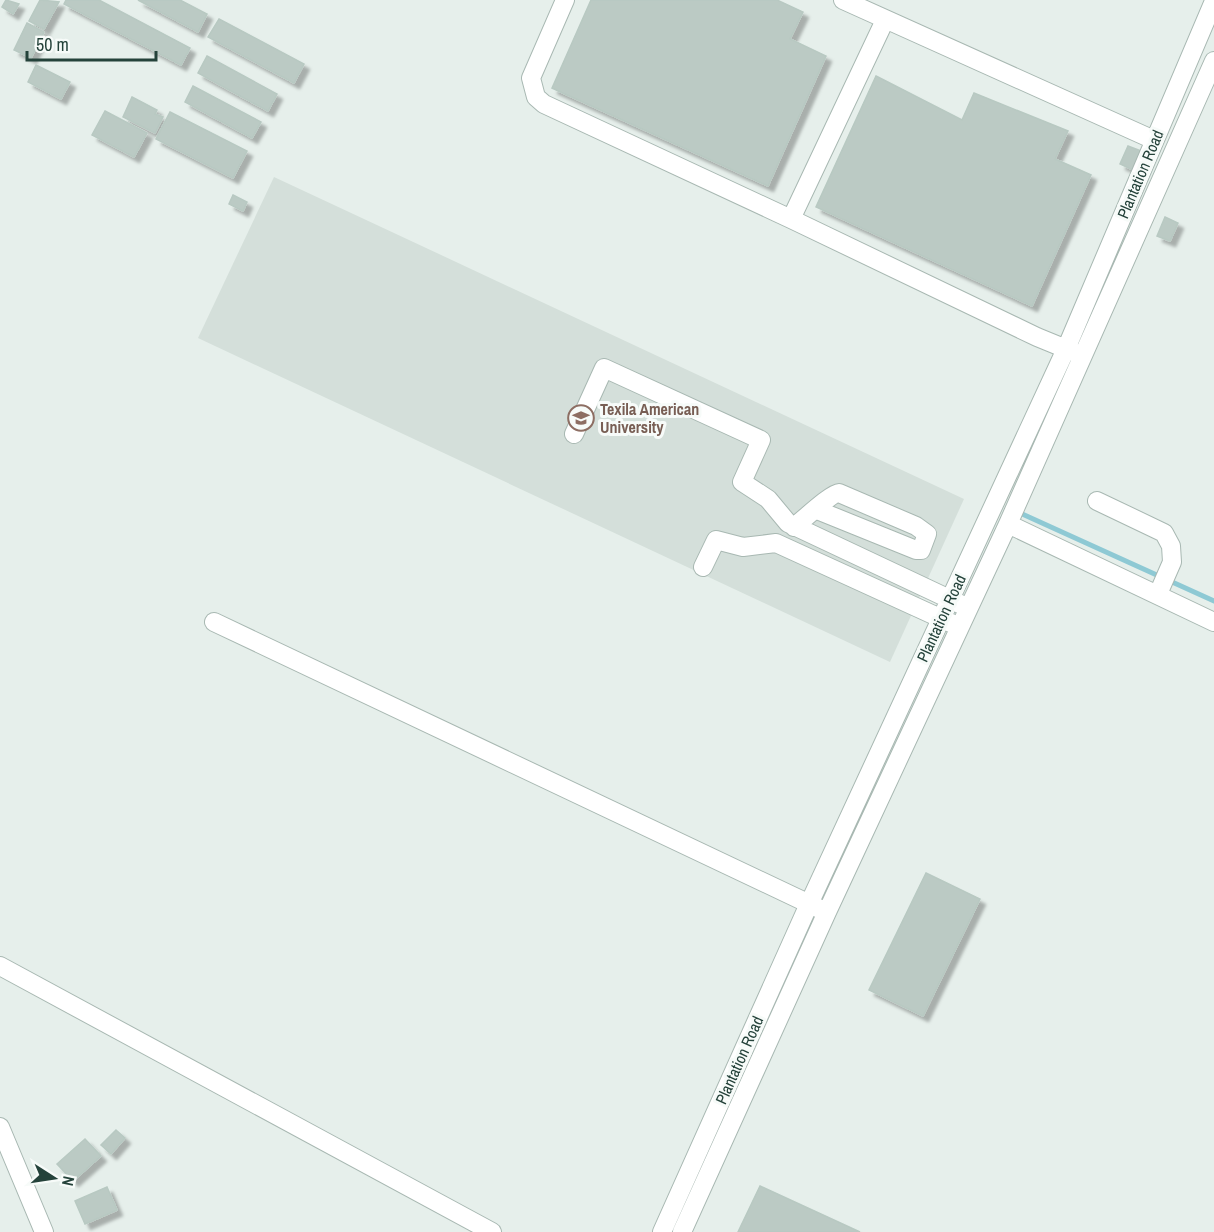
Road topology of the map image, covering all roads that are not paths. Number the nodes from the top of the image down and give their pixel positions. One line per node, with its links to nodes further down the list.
1 (565, 0): 8 (street)
2 (843, 0): 4 (street)
3 (1214, 1): 7 (street, Plantation Road)
4 (885, 20): 7 (street); 8 (street)
5 (1214, 61): 6 (street, Plantation Road)
6 (1208, 90): 10 (street, Plantation Road)
7 (1154, 140): 9 (street, Plantation Road)
8 (791, 219): 9 (street)
9 (1065, 349): 10 (street); 19 (street, Plantation Road)
10 (1083, 356): 14 (street, Plantation Road)
11 (574, 434): 15 (street)
12 (1097, 501): 18 (street)
13 (817, 510): 13 (street); 15 (street)
14 (1008, 524): 18 (street); 20 (street, Plantation Road)
15 (791, 525): 16 (street); 19 (street)
16 (776, 543): 17 (street); 21 (street)
17 (703, 567)
18 (1158, 594): 23 (street)
19 (950, 600): 20 (street); 21 (street, Plantation Road)
20 (968, 607): 24 (street, Plantation Road)
21 (941, 618): 24 (street); 25 (street, Plantation Road)
22 (214, 622): 25 (street)
23 (1214, 622)
24 (959, 627): 26 (street, Plantation Road)
25 (808, 904): 26 (street); 31 (street, Plantation Road)
26 (827, 912): 32 (street, Plantation Road)
27 (0, 966): 30 (street)
28 (0, 1127): 29 (street)
29 (44, 1232)
30 (492, 1232)
31 (662, 1232)
32 (682, 1232)

